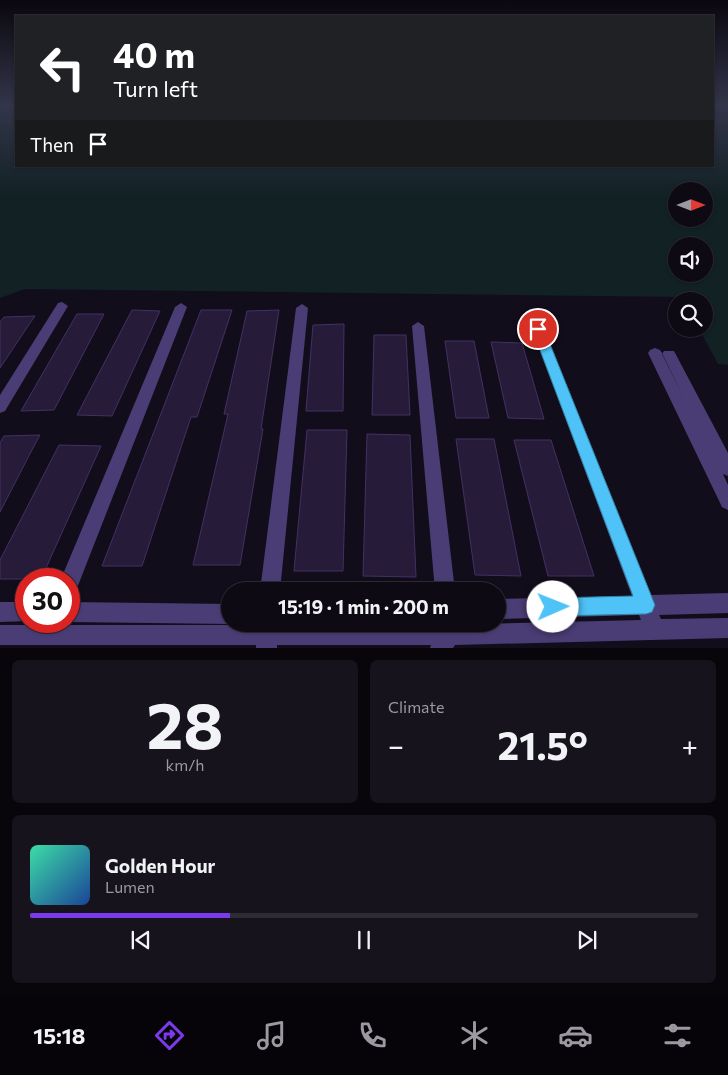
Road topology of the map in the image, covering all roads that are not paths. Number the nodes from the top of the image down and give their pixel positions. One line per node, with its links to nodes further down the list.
1 (62, 306): 6 (street)
2 (181, 307): 9 (street)
3 (302, 308): 10 (street)
4 (418, 326): 11 (street)
5 (538, 329): 13 (street)
6 (0, 407)
7 (728, 469): 8 (street)
8 (728, 502)
9 (75, 568)
10 (271, 582)
11 (444, 582)
12 (728, 603): 13 (street)
13 (646, 605): 14 (street); 21 (street)
14 (506, 609)
15 (0, 612): 16 (street)
16 (15, 612)
17 (80, 612): 18 (street)
18 (221, 614)
19 (728, 628): 21 (street)
20 (80, 629): 24 (street)
21 (654, 630): 25 (street)
22 (15, 632): 23 (street)
23 (0, 634)
24 (266, 635): 25 (street)
25 (447, 636)

